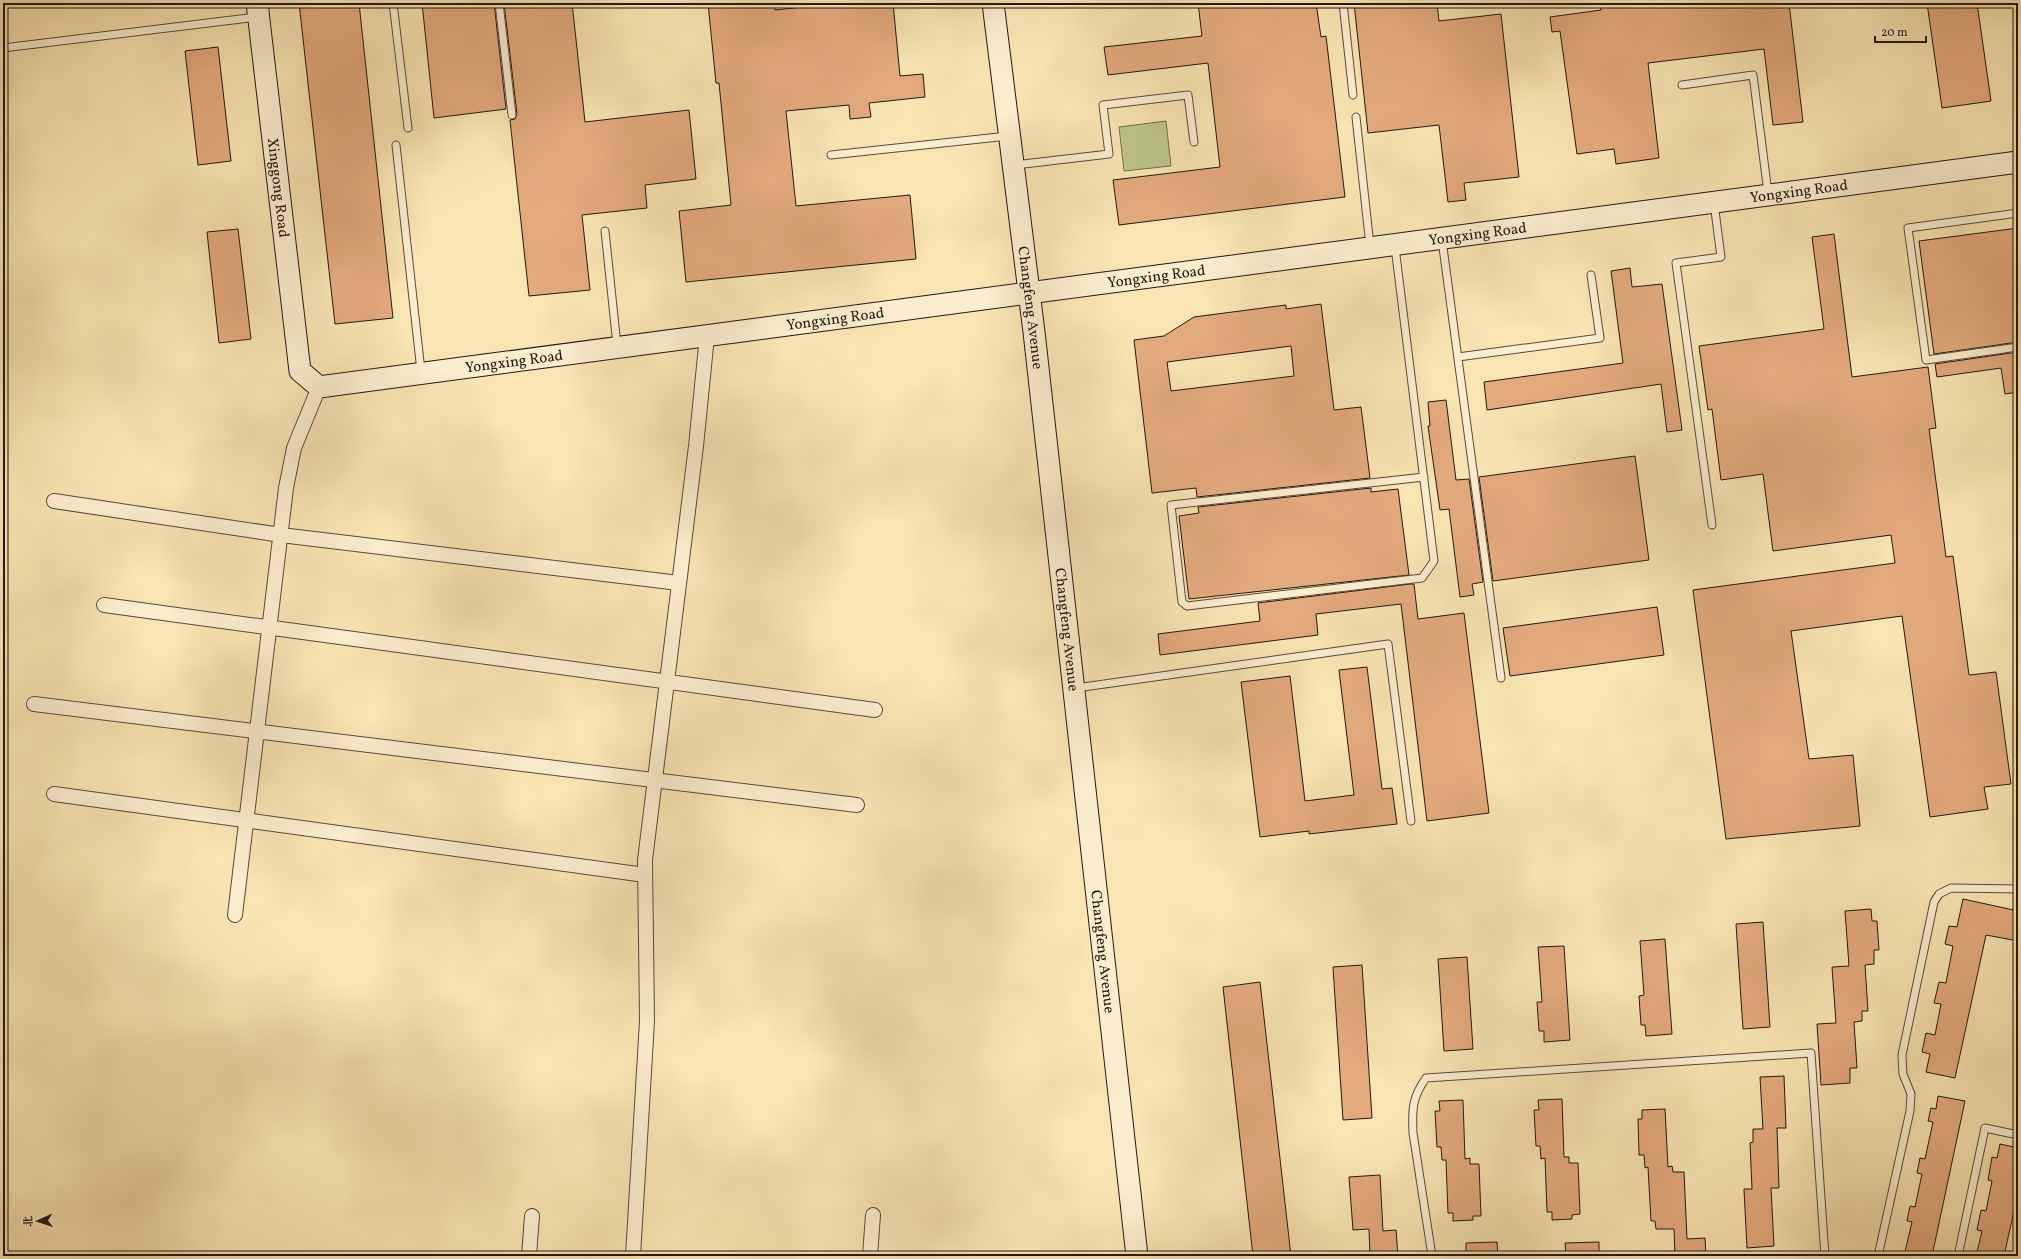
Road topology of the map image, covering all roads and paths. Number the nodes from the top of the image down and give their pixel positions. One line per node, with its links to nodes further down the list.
1 (393, 3): 11 (lane)
2 (498, 3): 9 (lane)
3 (993, 3): 12 (street, Changfeng Avenue)
4 (1343, 3): 8 (lane)
5 (258, 10): 6 (lane); 32 (street, Xinggong Road)
6 (3, 48)
7 (1682, 84): 18 (lane)
8 (1353, 94)
9 (512, 115)
10 (1356, 118): 24 (lane)
11 (408, 128)
12 (1010, 136): 15 (lane); 17 (street, Changfeng Avenue)
13 (1194, 142): 17 (lane)
14 (396, 145): 31 (lane)
15 (832, 155)
16 (2018, 162): 18 (street, Yongxing Road)
17 (1013, 165): 26 (street, Changfeng Avenue)
18 (1768, 195): 19 (street, Yongxing Road)
19 (1714, 202): 22 (street, Yongxing Road); 35 (lane)
20 (2018, 213): 28 (lane)
21 (604, 231): 29 (lane)
22 (1442, 238): 23 (street, Yongxing Road); 30 (lane)
23 (1395, 245): 24 (street, Yongxing Road); 33 (lane)
24 (1371, 248): 26 (street, Yongxing Road)
25 (1592, 275): 30 (lane)
26 (1029, 293): 27 (street, Yongxing Road); 42 (street, Changfeng Avenue)
27 (707, 336): 29 (street, Yongxing Road); 37 (street)
28 (2018, 347)
29 (617, 348): 31 (street, Yongxing Road)
30 (1458, 357): 40 (lane)
31 (421, 374): 32 (street, Yongxing Road)
32 (319, 387): 36 (street)
33 (1424, 477): 33 (lane)
34 (54, 501): 36 (street)
35 (1712, 525)
36 (281, 534): 37 (street); 39 (street)
37 (679, 583): 41 (street)
38 (104, 605): 39 (street)
39 (270, 628): 41 (street); 45 (street)
40 (1501, 678)
41 (667, 682): 44 (street); 46 (street)
42 (1074, 688): 50 (lane); 60 (street, Changfeng Avenue)
43 (34, 704): 45 (street)
44 (875, 710)
45 (257, 731): 46 (street); 49 (street)
46 (655, 780): 48 (street); 51 (street)
47 (54, 794): 49 (street)
48 (857, 805)
49 (246, 820): 51 (street); 53 (street)
50 (1411, 821)
51 (645, 875): 58 (street)
52 (2018, 889): 63 (lane)
53 (235, 915)
54 (2018, 1135): 64 (lane)
55 (873, 1215): 59 (street)
56 (532, 1216): 57 (street)
57 (529, 1256)
58 (633, 1256)
59 (870, 1256)
60 (1137, 1256)
61 (1432, 1256): 62 (lane)
62 (1825, 1256)
63 (1878, 1256)
64 (1958, 1256)

